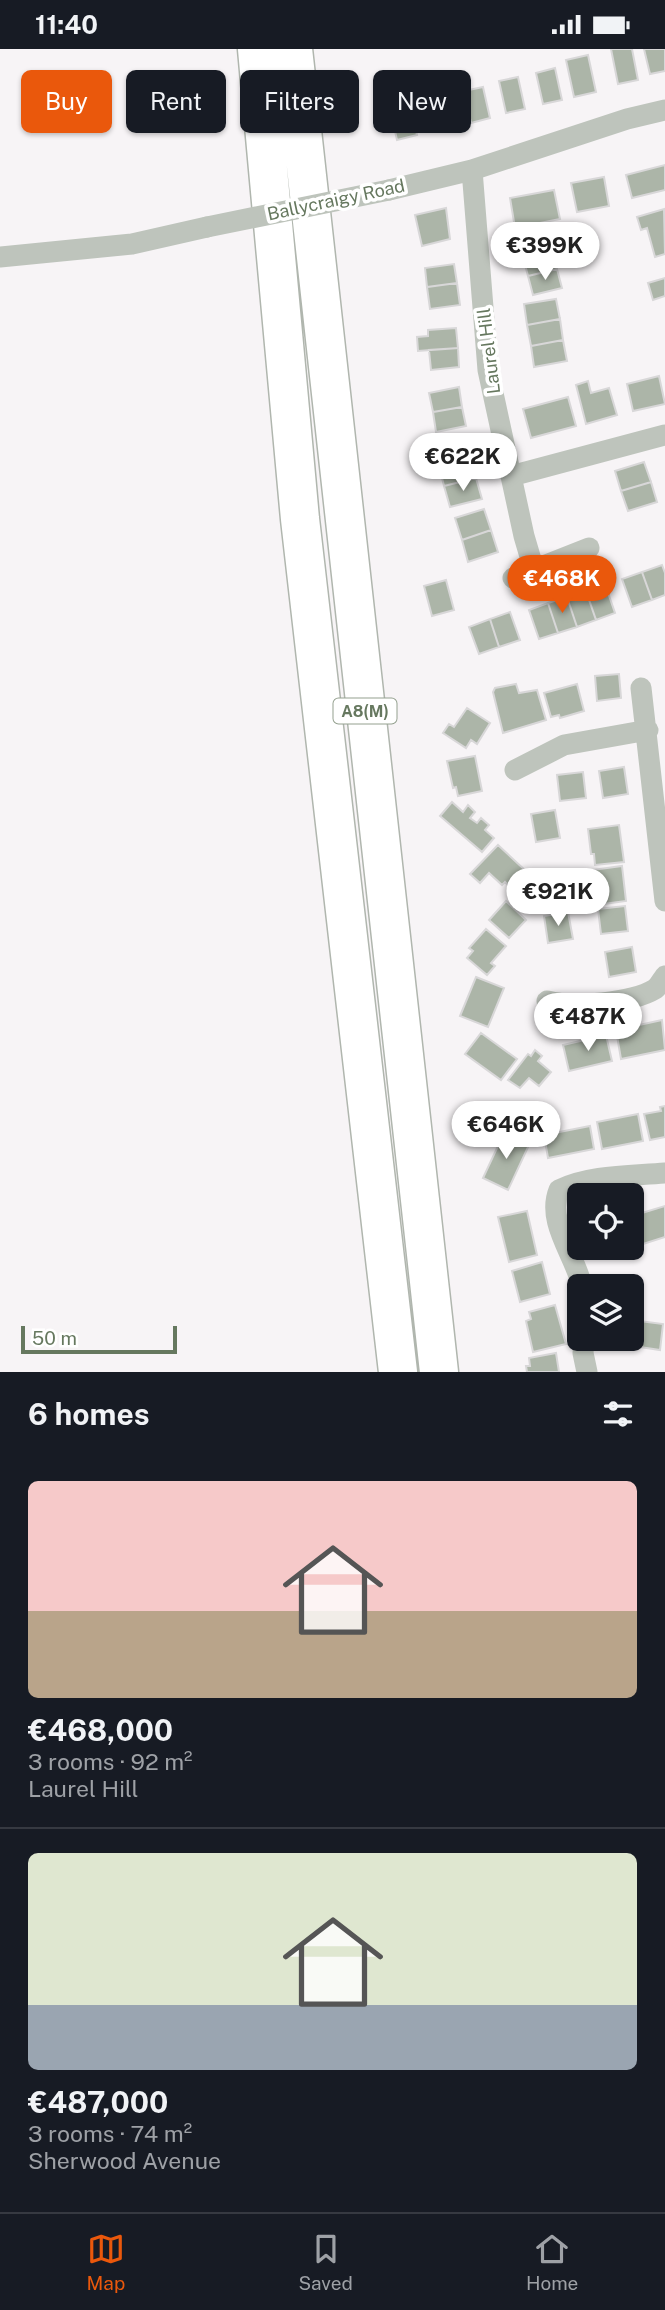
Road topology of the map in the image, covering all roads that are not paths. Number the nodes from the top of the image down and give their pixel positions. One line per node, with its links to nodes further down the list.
1 (257, 49): 21 (highway, A8(M))
2 (293, 49): 22 (highway, A8(M))
3 (665, 110): 4 (street, Ballycraigy Road)
4 (472, 170): 5 (street, Ballycraigy Road, bridge); 7 (street, Laurel Hill)
5 (0, 257)
6 (665, 435): 7 (street)
7 (511, 476): 9 (street, Laurel Hill)
8 (589, 548): 9 (street)
9 (534, 570): 10 (street)
10 (513, 578)
11 (641, 688): 12 (street)
12 (648, 730): 13 (street); 14 (street)
13 (515, 770)
14 (663, 859): 15 (street)
15 (665, 901)
16 (665, 976): 17 (street)
17 (547, 1001)
18 (665, 1173): 19 (street)
19 (579, 1274)
20 (583, 1351): 23 (street)
21 (398, 1372)
22 (439, 1372)
23 (587, 1372)

